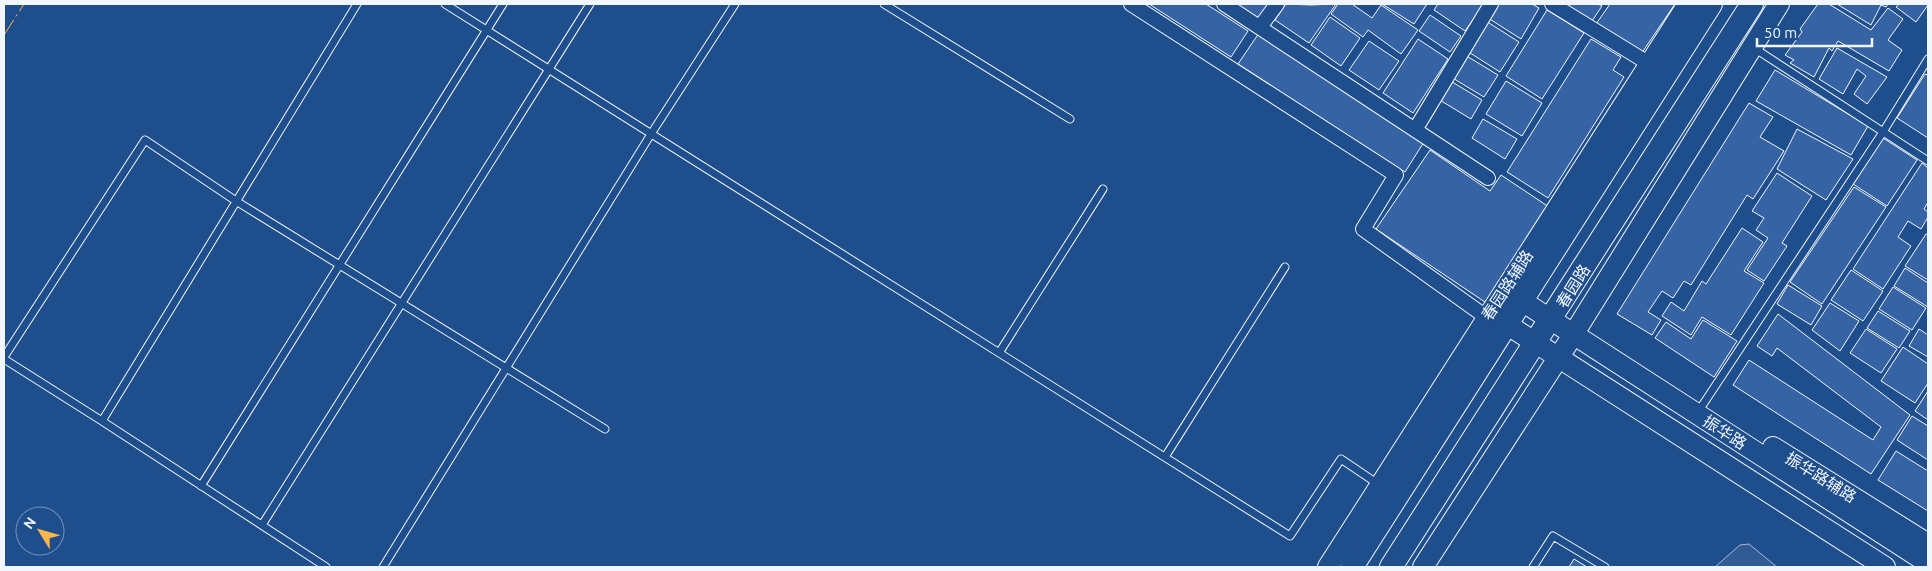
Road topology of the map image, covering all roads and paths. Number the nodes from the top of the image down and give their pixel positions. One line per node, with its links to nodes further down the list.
1 (356, 4): 30 (lane)
2 (445, 4): 17 (lane)
3 (503, 4): 17 (lane)
4 (590, 4): 21 (lane)
5 (735, 4): 26 (lane)
6 (884, 4): 23 (lane)
7 (1131, 4): 37 (street)
8 (1224, 4): 16 (street)
9 (1278, 4): 16 (street)
10 (1491, 4): 24 (street)
11 (1552, 4): 22 (street)
12 (1688, 4): 22 (street, 春园路辅路)
13 (1712, 4): 22 (main road)
14 (1752, 4): 18 (main road, 春园路)
15 (1779, 4): 19 (street)
16 (1260, 27): 24 (street)
17 (487, 30): 21 (lane); 33 (lane)
18 (1733, 34): 19 (street); 38 (main road, 春园路)
19 (1752, 47): 25 (lane); 40 (street)
20 (1928, 59): 25 (lane)
21 (549, 68): 26 (lane); 36 (lane)
22 (1657, 69): 31 (street, 春园路辅路); 32 (main road)
23 (1070, 119)
24 (1415, 130): 28 (street)
25 (1883, 132): 27 (lane); 46 (lane)
26 (651, 134): 42 (lane); 45 (lane)
27 (1928, 161)
28 (1488, 178)
29 (1102, 189): 42 (lane)
30 (236, 201): 33 (lane); 43 (lane); 47 (lane)
31 (1550, 218): 32 (street); 37 (street, 春园路辅路)
32 (1572, 223): 35 (main road)
33 (339, 264): 36 (lane); 51 (lane)
34 (1286, 267): 50 (lane)
35 (1522, 301): 38 (street, 振华路); 39 (main road)
36 (402, 303): 45 (lane); 55 (lane)
37 (1486, 317): 39 (street, 振华路); 52 (street, 春园路辅路)
38 (1550, 321): 40 (street, 振华路); 41 (main road, 春园路)
39 (1508, 325): 41 (street, 振华路); 52 (main road)
40 (1573, 335): 44 (street); 46 (street, 振华路)
41 (1536, 344): 44 (street, 振华路); 53 (main road, 春园路)
42 (999, 353): 50 (lane)
43 (4, 358): 47 (lane)
44 (1558, 358): 49 (street, 振华路); 54 (street)
45 (506, 368): 48 (lane); 59 (lane)
46 (1703, 419): 56 (street, 振华路辅路); 57 (street, 振华路)
47 (102, 421): 51 (lane)
48 (605, 429)
49 (1695, 446): 66 (street); 67 (street, 振华路)
50 (1165, 457): 52 (lane)
51 (201, 486): 55 (lane)
52 (1388, 491): 60 (street, 春园路辅路); 61 (main road)
53 (1435, 500): 54 (street); 62 (main road, 春园路)
54 (1457, 515): 63 (street)
55 (262, 525): 58 (lane)
56 (1928, 544)
57 (1928, 563)
58 (326, 567)
59 (383, 567)
60 (1328, 567)
61 (1352, 567)
62 (1391, 567)
63 (1423, 567)
64 (1533, 567): 65 (lane)
65 (1605, 567)
66 (1869, 567)
67 (1886, 567)

